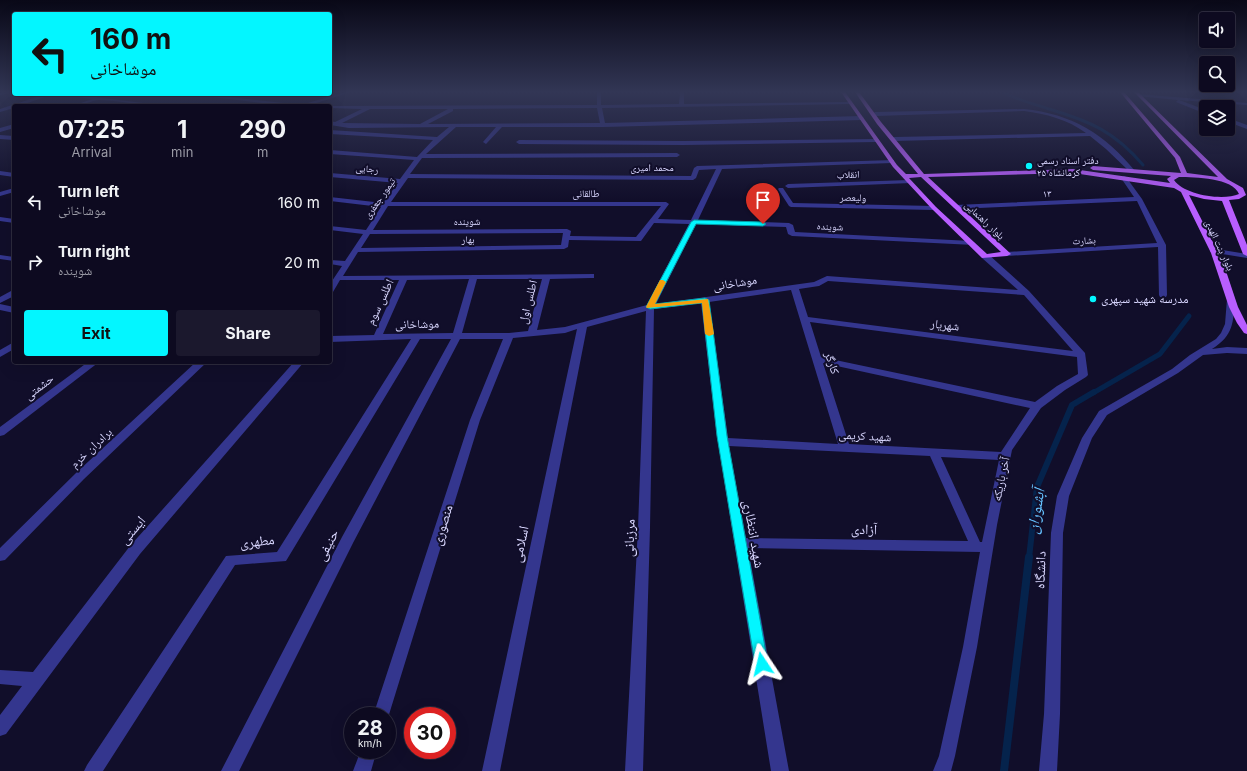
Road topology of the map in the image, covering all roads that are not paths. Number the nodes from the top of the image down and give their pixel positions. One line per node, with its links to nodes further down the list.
1 (452, 128): 17 (street, تیمور جعفری)
2 (498, 128): 20 (street)
3 (514, 128): 13 (street)
4 (597, 128): 12 (street)
5 (673, 128): 12 (street)
6 (868, 128): 19 (main road)
7 (884, 128): 18 (main road, بلوار راهنمایی)
8 (1085, 128): 14 (street)
9 (1153, 128): 35 (main road)
10 (1173, 128): 42 (main road)
11 (332, 132): 17 (street)
12 (597, 132): 13 (street); 13 (street); 19 (street); 23 (street)
13 (558, 134): 21 (street)
14 (1094, 134): 18 (street); 30 (street)
15 (0, 137): 16 (street)
16 (12, 138)
17 (439, 139): 25 (street, تیمور جعفری)
18 (894, 139): 37 (main road, بلوار راهنمایی)
19 (876, 140): 26 (main road)
20 (486, 142)
21 (519, 142)
22 (332, 152): 25 (street)
23 (584, 155): 24 (street); 25 (street)
24 (677, 155)
25 (420, 158): 40 (street, تیمور جعفری)
26 (892, 161): 27 (street, محمد امیری); 36 (main road)
27 (720, 167): 38 (street, محمد امیری); 62 (street)
28 (527, 169): 38 (street)
29 (1073, 170): 30 (main road); 37 (main road); 39 (main road)
30 (1132, 171): 34 (main road)
31 (0, 173): 32 (street)
32 (12, 175)
33 (332, 175): 40 (street, رجایی)
34 (1178, 175): 35 (main road); 46 (main road)
35 (1185, 175): 42 (main road)
36 (904, 176): 37 (main road); 41 (main road)
37 (923, 176): 56 (main road, بلوار راهنمایی)
38 (523, 177): 40 (street, محمد امیری)
39 (1124, 178): 46 (main road); 52 (street)
40 (404, 179): 55 (street, تیمور جعفری)
41 (909, 182): 44 (street, انقلاب); 57 (main road)
42 (1226, 182): 43 (main road)
43 (1234, 185): 45 (main road); 50 (main road)
44 (788, 186)
45 (1247, 187)
46 (1179, 188): 53 (main road); 69 (main road, بلوار بنت الهدی)
47 (781, 189): 57 (street, ولیعصر)
48 (12, 191): 49 (street)
49 (0, 194)
50 (1244, 198): 53 (main road)
51 (332, 199): 55 (street, طالقانی)
52 (1139, 199): 56 (street, ۱۳); 67 (street)
53 (1225, 199): 71 (main road, بلوار بنت الهدی)
54 (459, 203): 55 (street, طالقانی); 58 (street); 61 (street, طالقانی)
55 (386, 204): 64 (street, تیمور جعفری)
56 (956, 207): 70 (main road, بلوار راهنمایی)
57 (934, 208): 66 (main road)
58 (454, 211)
59 (0, 219): 60 (street)
60 (12, 221)
61 (653, 221): 62 (street); 65 (street, طالقانی)
62 (694, 222): 66 (street, شوینده); 91 (street)
63 (332, 228): 64 (street, شوینده)
64 (368, 232): 65 (street, شوینده); 68 (street, تیمور جعفری)
65 (566, 234): 68 (street, بهار)
66 (971, 242): 72 (main road)
67 (1162, 245): 70 (street, بشارت); 86 (street)
68 (356, 250): 76 (street, تیمور جعفری)
69 (1213, 250): 71 (street); 89 (main road, بلوار بنت الهدی)
70 (1007, 254): 72 (main road, بلوار راهنمایی)
71 (1247, 255)
72 (985, 256): 84 (street)
73 (0, 257): 74 (street)
74 (12, 259)
75 (332, 262): 76 (street)
76 (346, 264): 81 (street, تیمور جعفری)
77 (547, 276): 78 (street); 80 (street); 96 (street, اطلس اول)
78 (591, 276)
79 (404, 277): 80 (street); 81 (street); 100 (street, اطلس سوم)
80 (474, 277): 98 (street, حنیفی)
81 (338, 278): 83 (street, تیمور جعفری)
82 (794, 286): 84 (street, موشاخانی); 88 (street, موشاخانی); 93 (street, کارگر)
83 (332, 287)
84 (1026, 293): 105 (street)
85 (12, 294): 87 (street)
86 (1163, 295)
87 (0, 300)
88 (705, 300): 91 (street, موشاخانی); 113 (street, شهید انتظاری)
89 (1231, 300): 95 (main road, بلوار بنت الهدی); 106 (street, دانشگاه)
90 (0, 306): 92 (street)
91 (650, 307): 94 (street, موشاخانی); 129 (street, مرزبانی)
92 (12, 309)
93 (804, 319): 105 (street, شهریار); 107 (street, کارگر)
94 (584, 324): 96 (street, موشاخانی); 128 (street, اسلامی)
95 (1247, 331)
96 (532, 333): 99 (street, موشاخانی)
97 (417, 336): 98 (street, موشاخانی); 100 (street, موشاخانی); 125 (street, مطهری)
98 (457, 336): 99 (street, موشاخانی); 126 (street, حنیفی)
99 (509, 336): 122 (street, منصوری)
100 (377, 337): 101 (street, موشاخانی)
101 (332, 338)
102 (12, 346): 104 (street)
103 (1247, 351): 106 (street)
104 (0, 354)
105 (1082, 355): 111 (street, آخر باریکه)
106 (1193, 357): 132 (street, دانشگاه)
107 (817, 359): 111 (street); 114 (street, کارگر)
108 (91, 364): 112 (street, حشمتی)
109 (200, 364): 119 (street, برادران خرم)
110 (297, 364): 121 (street, ایستی)
111 (1037, 406): 116 (street, آخر باریکه)
112 (0, 432)
113 (724, 442): 114 (street, شهید کریمی); 117 (street, شهید انتظاری)
114 (845, 448): 115 (street, شهید کریمی)
115 (934, 453): 116 (street, شهید کریمی); 118 (street)
116 (1005, 456): 118 (street, آخر باریکه)
117 (741, 543): 118 (street, آزادی); 130 (street, شهید انتظاری)
118 (982, 546): 131 (street, آخر باریکه)
119 (0, 556)
120 (0, 677): 121 (street)
121 (36, 680): 123 (street, ایستی)
122 (384, 707)
123 (0, 728)
124 (366, 759): 127 (street)
125 (93, 771)
126 (230, 771)
127 (362, 771)
128 (491, 771)
129 (634, 771)
130 (780, 771)
131 (942, 771)
132 (1048, 771)

